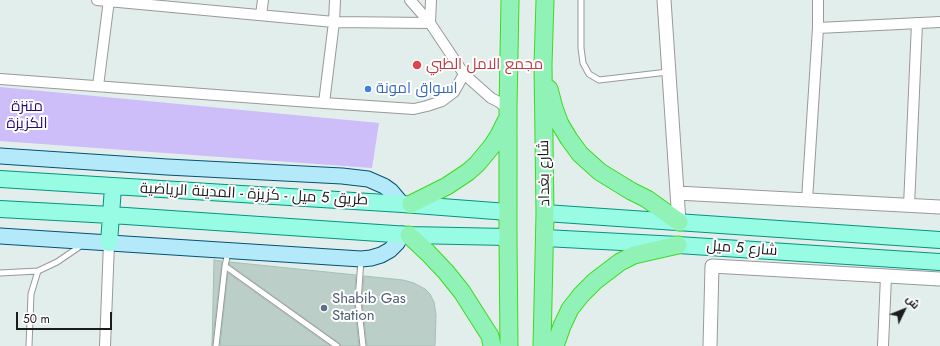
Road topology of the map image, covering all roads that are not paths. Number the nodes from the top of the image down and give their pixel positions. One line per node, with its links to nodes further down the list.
1 (97, 0): 11 (street)
2 (263, 0): 13 (street)
3 (335, 0): 14 (street)
4 (410, 0): 15 (street)
5 (431, 0): 15 (street)
6 (510, 0): 25 (highway)
7 (545, 0): 19 (highway, شارع بغداد)
8 (581, 0): 20 (lane)
9 (664, 0): 20 (street)
10 (818, 0): 18 (street)
11 (109, 1): 12 (street); 23 (street)
12 (189, 4): 13 (street)
13 (262, 15): 14 (street)
14 (334, 22): 15 (street); 24 (street)
15 (430, 22): 21 (street)
16 (940, 22): 17 (street)
17 (917, 23): 18 (street); 32 (street)
18 (818, 28): 30 (street)
19 (542, 65): 36 (highway, شارع بغداد); 38 (highway)
20 (669, 72): 29 (street)
21 (464, 74): 24 (street); 25 (street)
22 (0, 79): 23 (street)
23 (98, 86): 24 (street)
24 (324, 103)
25 (508, 112): 31 (highway); 35 (highway)
26 (0, 156): 31 (main road)
27 (0, 179): 28 (main road, طريق 5 ميل - كزيزة - المدينة الرياضية)
28 (113, 187): 31 (main road, طريق 5 ميل - كزيزة - المدينة الرياضية); 37 (main road)
29 (677, 193): 30 (street); 38 (street)
30 (807, 200): 32 (street)
31 (406, 204): 35 (main road, طريق 5 ميل - كزيزة - المدينة الرياضية)
32 (909, 206): 33 (street)
33 (940, 207)
34 (0, 209): 37 (main road, طريق 5 ميل - كزيزة - المدينة الرياضية)
35 (508, 212): 41 (highway)
36 (545, 213): 38 (main road, شارع 5 ميل); 42 (highway, شارع بغداد)
37 (111, 215): 39 (main road, طريق 5 ميل - كزيزة - المدينة الرياضية); 45 (main road)
38 (679, 222): 43 (main road, شارع 5 ميل)
39 (406, 235): 41 (main road, طريق 5 ميل - كزيزة - المدينة الرياضية); 48 (main road); 60 (highway)
40 (0, 236): 44 (main road)
41 (508, 237): 61 (highway)
42 (545, 238): 46 (main road, شارع 5 ميل); 62 (highway, شارع بغداد)
43 (940, 240)
44 (88, 242): 45 (main road); 51 (lane)
45 (110, 243): 47 (main road); 56 (street)
46 (678, 245): 49 (main road, شارع 5 ميل); 63 (highway)
47 (228, 250): 48 (main road); 50 (lane)
48 (361, 259): 59 (lane)
49 (940, 262)
50 (225, 266): 57 (lane); 58 (lane)
51 (38, 271): 52 (lane); 55 (lane)
52 (0, 273)
53 (886, 276): 54 (street); 64 (street); 65 (street)
54 (940, 279)
55 (29, 346)
56 (106, 346)
57 (216, 346)
58 (337, 346)
59 (363, 346)
60 (492, 346)
61 (509, 346)
62 (542, 346)
63 (555, 346)
64 (710, 346)
65 (883, 346)

